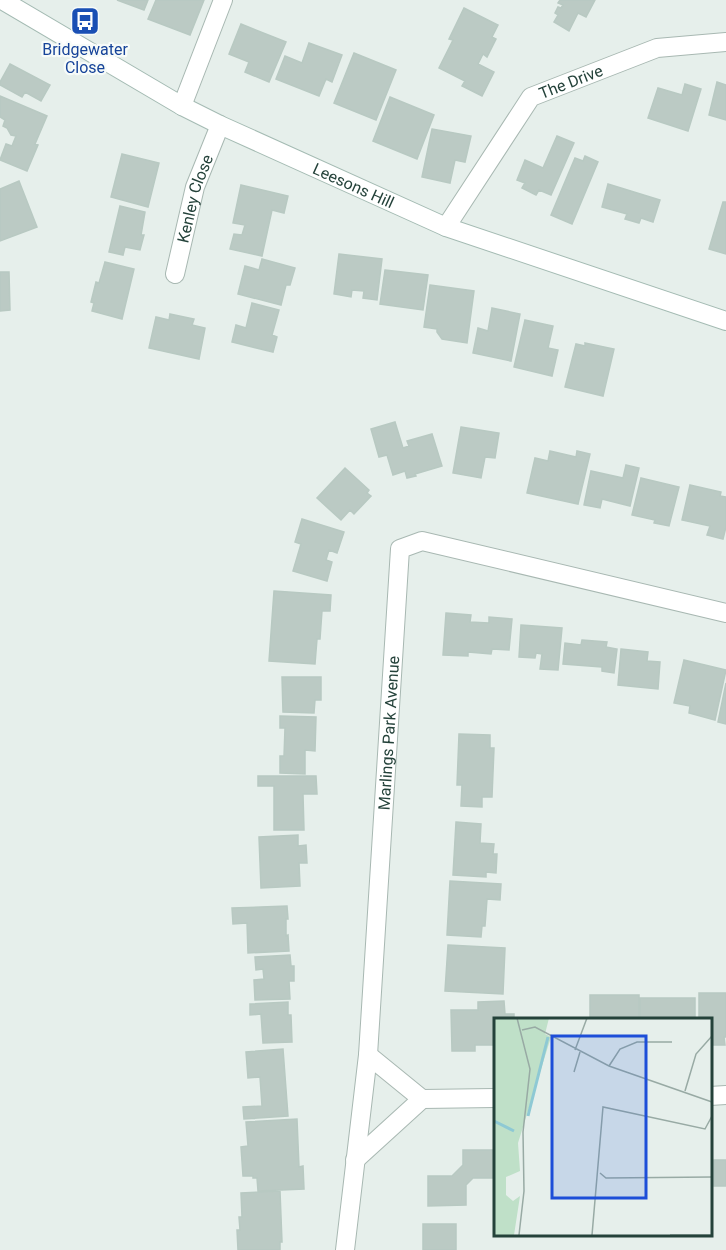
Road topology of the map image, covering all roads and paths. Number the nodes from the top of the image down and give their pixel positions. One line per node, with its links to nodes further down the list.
1 (2, 0): 4 (street, Leesons Hill)
2 (223, 0): 4 (street)
3 (726, 42): 6 (street, The Drive)
4 (182, 106): 5 (street, Leesons Hill)
5 (220, 125): 6 (street, Leesons Hill); 7 (street, Kenley Close)
6 (446, 227): 8 (street, Leesons Hill)
7 (175, 274)
8 (726, 321)
9 (726, 613): 10 (street, Marlings Park Avenue)
10 (368, 1055): 12 (street); 13 (street, Marlings Park Avenue)
11 (494, 1098): 12 (street)
12 (422, 1099): 13 (street)
13 (356, 1160): 14 (street, Marlings Park Avenue)
14 (345, 1250)

